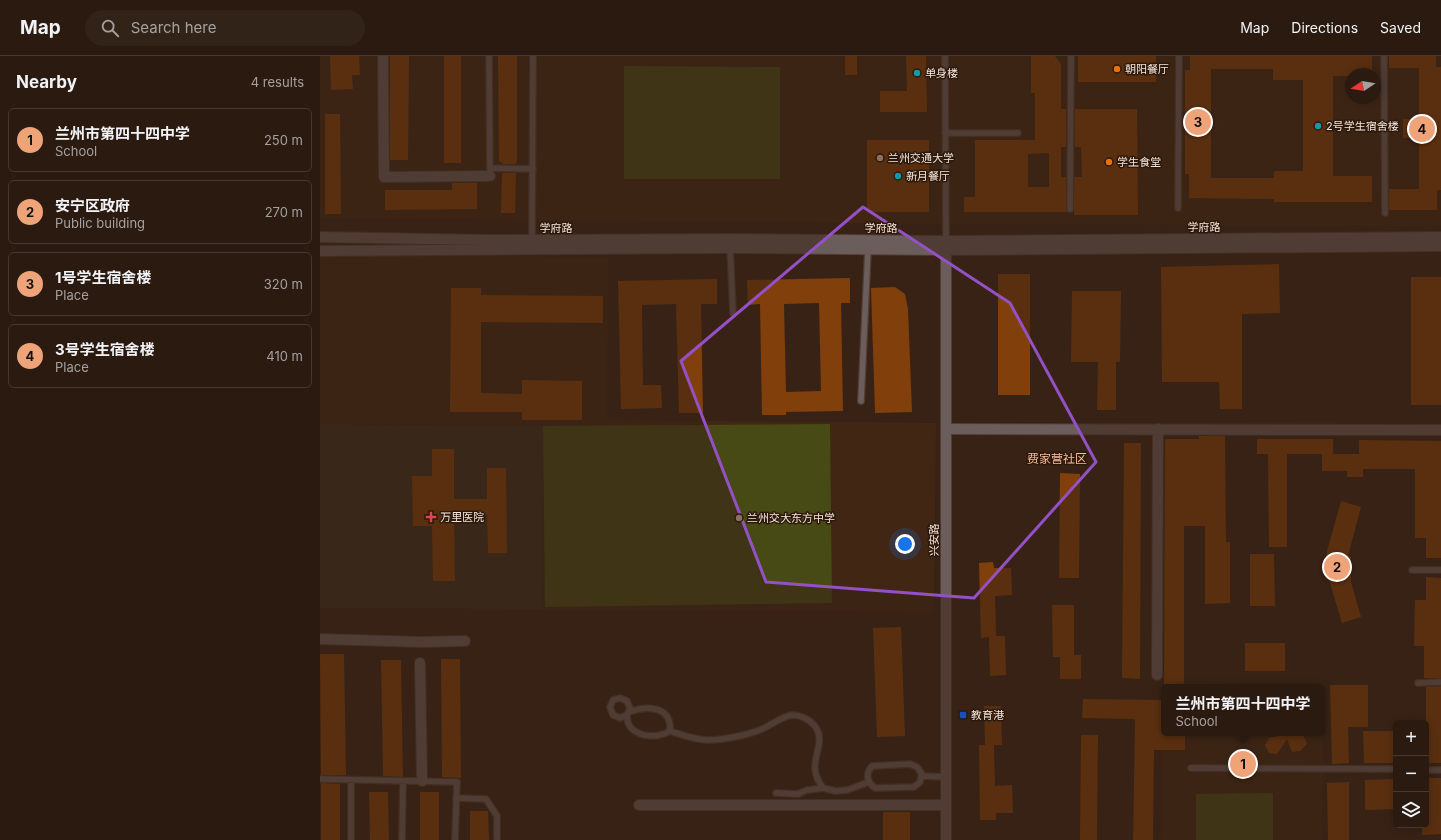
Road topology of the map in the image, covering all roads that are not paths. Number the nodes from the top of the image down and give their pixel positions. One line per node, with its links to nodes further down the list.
1 (383, 56): 11 (street)
2 (489, 56): 11 (lane)
3 (533, 56): 10 (lane)
4 (944, 56): 8 (lane)
5 (1071, 56): 13 (lane)
6 (1179, 56): 12 (lane)
7 (1384, 56): 14 (lane)
8 (945, 133): 9 (lane); 19 (lane)
9 (1018, 133)
10 (533, 169): 11 (lane); 17 (lane)
11 (490, 172)
12 (1178, 208)
13 (1070, 209)
14 (1385, 213)
15 (320, 237): 17 (street, 学府路)
16 (1441, 237): 19 (street, 学府路)
17 (532, 240): 18 (street, 学府路)
18 (730, 243): 19 (street, 学府路); 21 (street, 学府路); 22 (street, 学府路); 23 (lane)
19 (946, 246): 20 (street, 学府路); 21 (street, 学府路); 25 (street, 兴安路)
20 (1441, 246)
21 (868, 249): 24 (lane)
22 (320, 251)
23 (733, 313)
24 (861, 401)
25 (946, 429): 26 (street); 42 (street, 兴安路)
26 (1158, 429): 27 (street); 33 (street)
27 (1441, 430)
28 (1412, 570): 29 (lane)
29 (1440, 570)
30 (320, 639): 31 (street)
31 (465, 640)
32 (420, 663): 46 (street)
33 (1157, 675)
34 (1441, 682): 35 (lane)
35 (1418, 683)
36 (670, 731): 36 (lane); 48 (lane)
37 (1191, 768): 38 (lane)
38 (1393, 769)
39 (1429, 770): 40 (lane)
40 (1441, 770)
41 (922, 776): 42 (lane); 47 (lane); 47 (lane)
42 (946, 777): 52 (street, 兴安路)
43 (320, 780): 44 (lane)
44 (351, 780): 45 (lane); 53 (lane)
45 (403, 781): 46 (lane); 54 (lane)
46 (422, 781): 50 (lane)
47 (869, 782): 48 (lane)
48 (823, 788): 49 (lane)
49 (776, 793)
50 (456, 798): 55 (lane); 56 (lane)
51 (639, 805): 52 (street)
52 (946, 805): 57 (street, 兴安路)
53 (351, 840)
54 (402, 840)
55 (455, 840)
56 (497, 840)
57 (946, 840)

